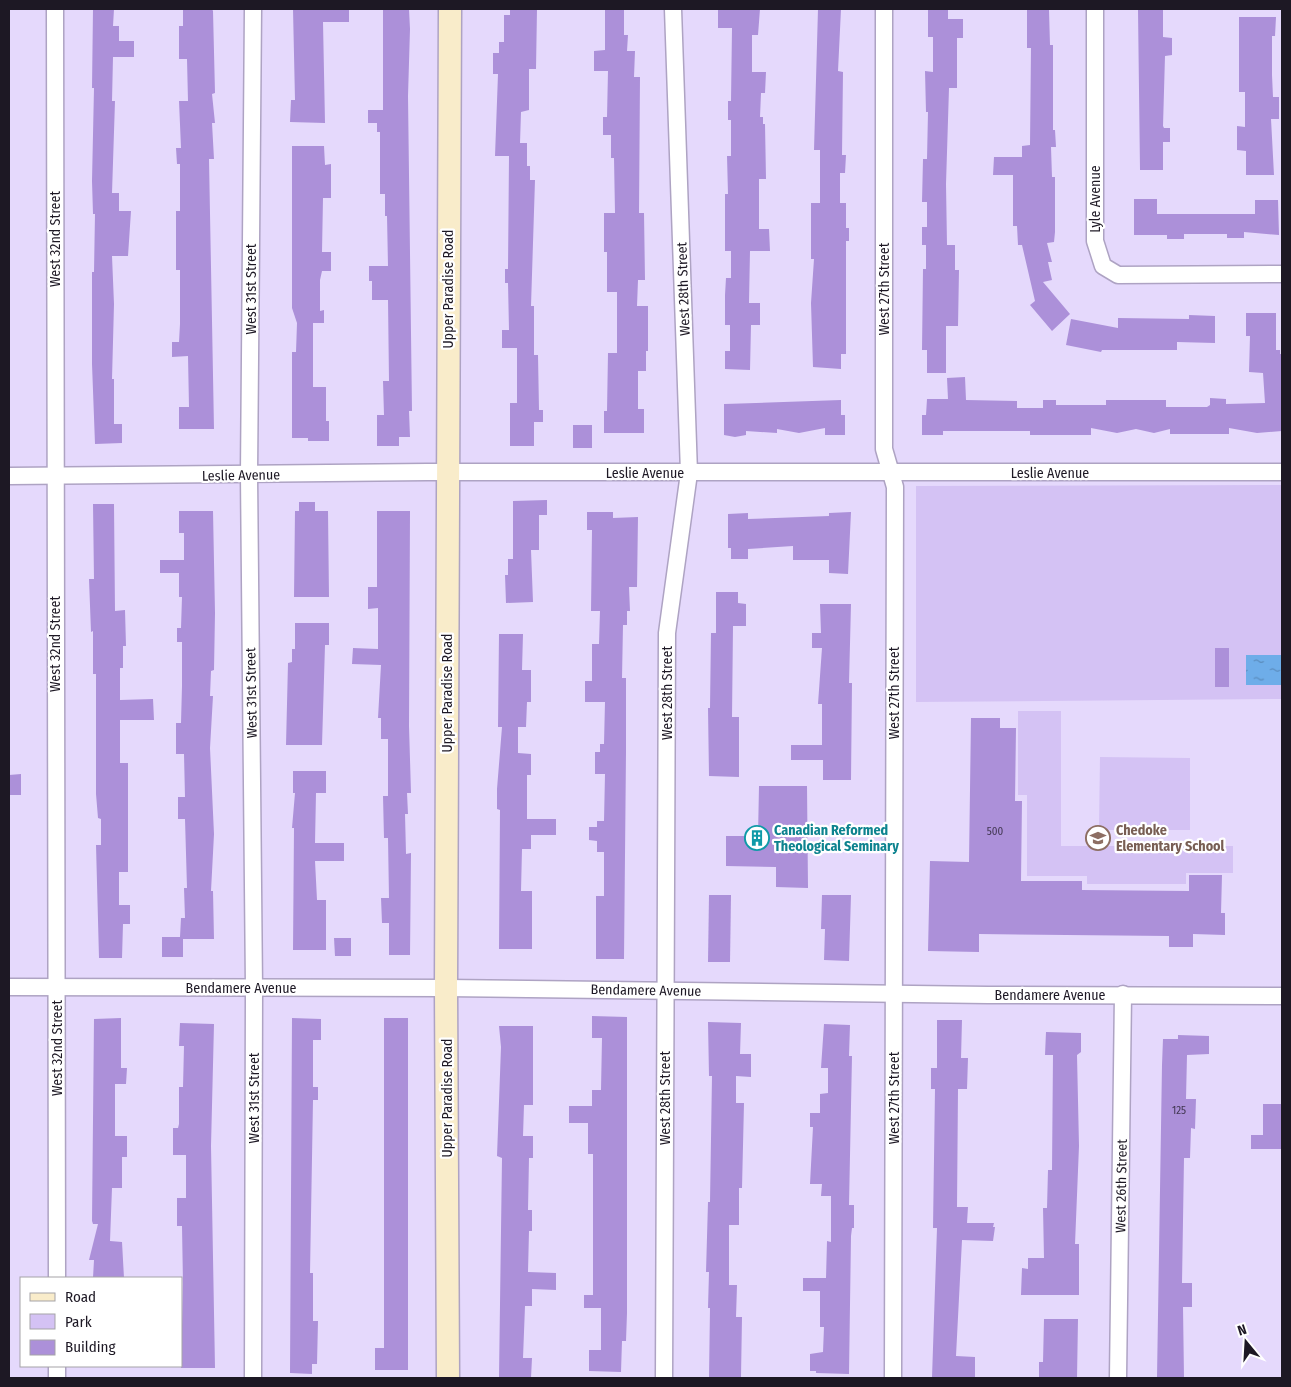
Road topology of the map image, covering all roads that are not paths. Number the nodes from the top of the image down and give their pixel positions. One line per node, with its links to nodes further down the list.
1 (55, 9): 14 (street, West 32nd Street)
2 (253, 9): 12 (street, West 31st Street)
3 (450, 9): 9 (street, Upper Paradise Road)
4 (673, 9): 10 (street, West 28th Street)
5 (884, 9): 11 (street, West 27th Street)
6 (1095, 9): 7 (street, Lyle Avenue)
7 (1282, 274)
8 (1282, 472): 11 (street, Leslie Avenue)
9 (448, 473): 10 (street, Leslie Avenue); 12 (street, Leslie Avenue); 18 (street, Upper Paradise Road)
10 (689, 473): 11 (street, Leslie Avenue); 19 (street, West 28th Street)
11 (891, 474): 20 (street, West 27th Street)
12 (249, 475): 14 (street, Leslie Avenue); 17 (street, West 31st Street)
13 (9, 476): 14 (street, Leslie Avenue)
14 (54, 476): 16 (street, West 32nd Street)
15 (9, 987): 16 (street, Bendamere Avenue)
16 (58, 987): 17 (street, Bendamere Avenue); 23 (street, West 32nd Street)
17 (254, 988): 18 (street, Bendamere Avenue); 24 (street, West 31st Street)
18 (446, 988): 19 (street, Bendamere Avenue); 25 (street, Upper Paradise Road)
19 (665, 990): 20 (street, Bendamere Avenue); 26 (street, West 28th Street)
20 (894, 993): 21 (street, Bendamere Avenue); 27 (street, West 27th Street)
21 (1123, 994): 22 (street, Bendamere Avenue); 28 (street, West 26th Street)
22 (1282, 996)
23 (58, 1277)
24 (253, 1378)
25 (448, 1378)
26 (664, 1378)
27 (893, 1378)
28 (1118, 1378)

